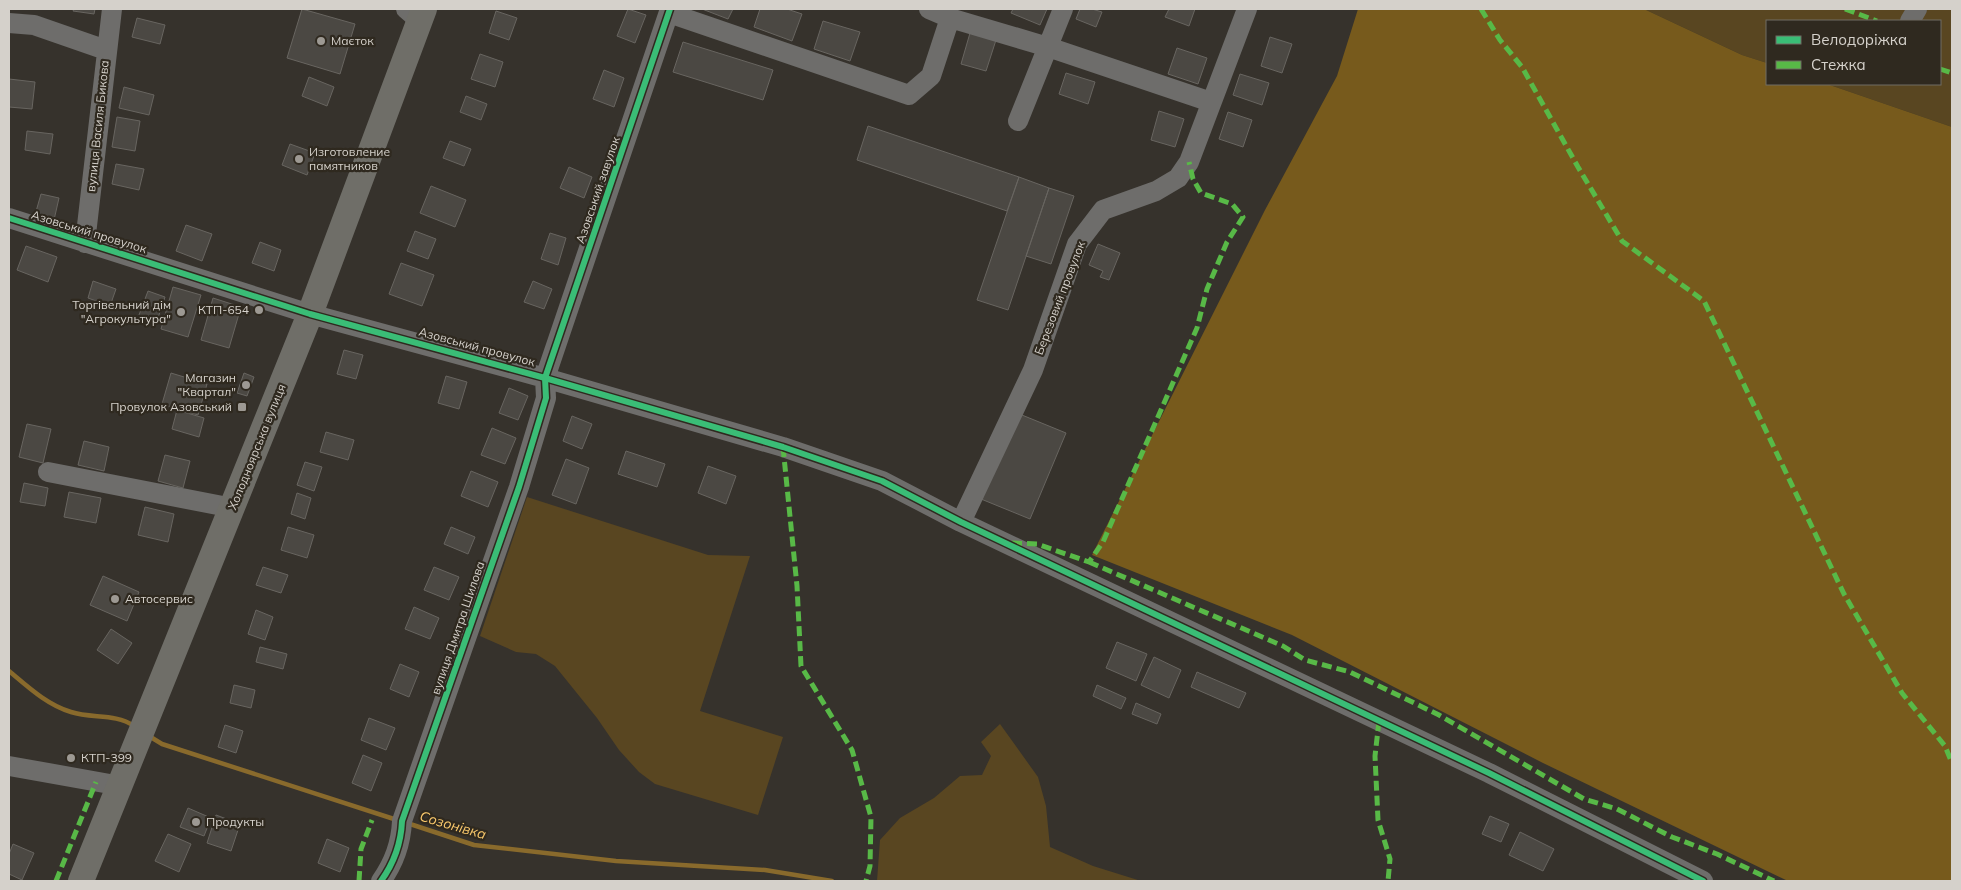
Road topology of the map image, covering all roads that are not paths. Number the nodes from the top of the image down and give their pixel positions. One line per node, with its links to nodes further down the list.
1 (112, 9): 12 (street, вулиця Василя Бикова)
2 (929, 9): 8 (street)
3 (1063, 9): 11 (street)
4 (1247, 9): 13 (street, Березовий провулок)
5 (1917, 9): 9 (street)
6 (669, 11): 8 (street, Азовський завулок); 18 (street, Азовський завулок)
7 (416, 13): 17 (main road, Холодноярська вулиця)
8 (950, 18): 11 (street)
9 (1911, 20)
10 (9, 23): 12 (street)
11 (1048, 47): 13 (street); 14 (street)
12 (106, 50): 16 (street, вулиця Василя Бикова)
13 (1211, 102): 21 (street, Березовий провулок)
14 (1018, 121)
15 (9, 218): 16 (street, Азовський провулок)
16 (86, 243): 17 (street, Азовський провулок)
17 (310, 314): 18 (street, Азовський провулок); 20 (main road, Холодноярська вулиця)
18 (546, 378): 21 (street, Азовський провулок); 25 (street, вулиця Дмитра Шилова)
19 (48, 472): 20 (street)
20 (233, 508): 23 (main road, Холодноярська вулиця)
21 (960, 522): 26 (street, Азовський провулок)
22 (9, 766): 23 (street)
23 (121, 786): 24 (main road, Холодноярська вулиця)
24 (81, 881)
25 (382, 881)
26 (1703, 881)

